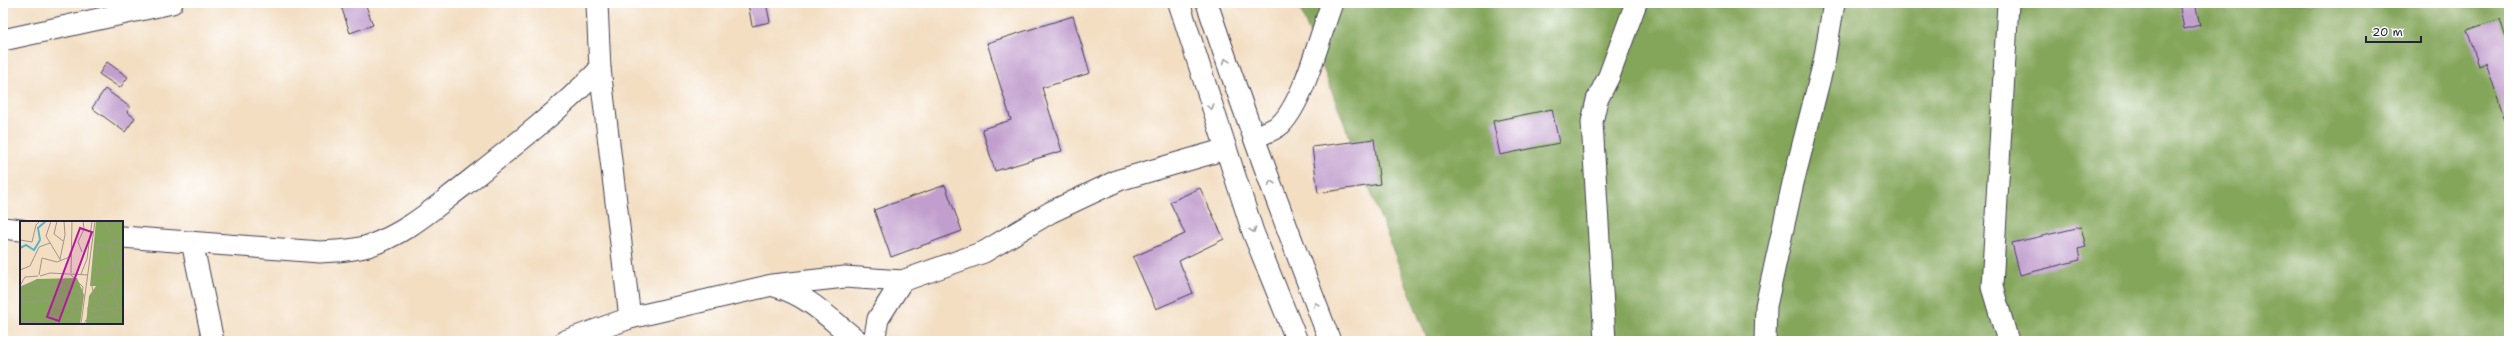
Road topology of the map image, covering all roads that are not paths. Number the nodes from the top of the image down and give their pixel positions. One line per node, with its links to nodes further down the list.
1 (172, 3): 9 (street)
2 (597, 3): 10 (street)
3 (1179, 3): 12 (street, one-way to 12)
4 (1207, 3): 11 (street, one-way to 4)
5 (1332, 3): 11 (street)
6 (1636, 3): 26 (street)
7 (1834, 3): 27 (street)
8 (2008, 3): 28 (street)
9 (3, 40)
10 (600, 69): 16 (street); 19 (street)
11 (1253, 138): 12 (street); 12 (street); 25 (street, one-way to 11)
12 (1225, 149): 17 (street); 24 (street, one-way to 24)
13 (3, 228): 14 (street)
14 (20, 230)
15 (123, 237): 16 (street)
16 (192, 242): 20 (street)
17 (902, 281): 18 (street); 23 (street)
18 (772, 285): 19 (street); 22 (street)
19 (630, 318): 21 (street)
20 (213, 341)
21 (565, 341)
22 (858, 341)
23 (874, 341)
24 (1298, 341)
25 (1330, 341)
26 (1605, 341)
27 (1765, 341)
28 (2008, 341)

